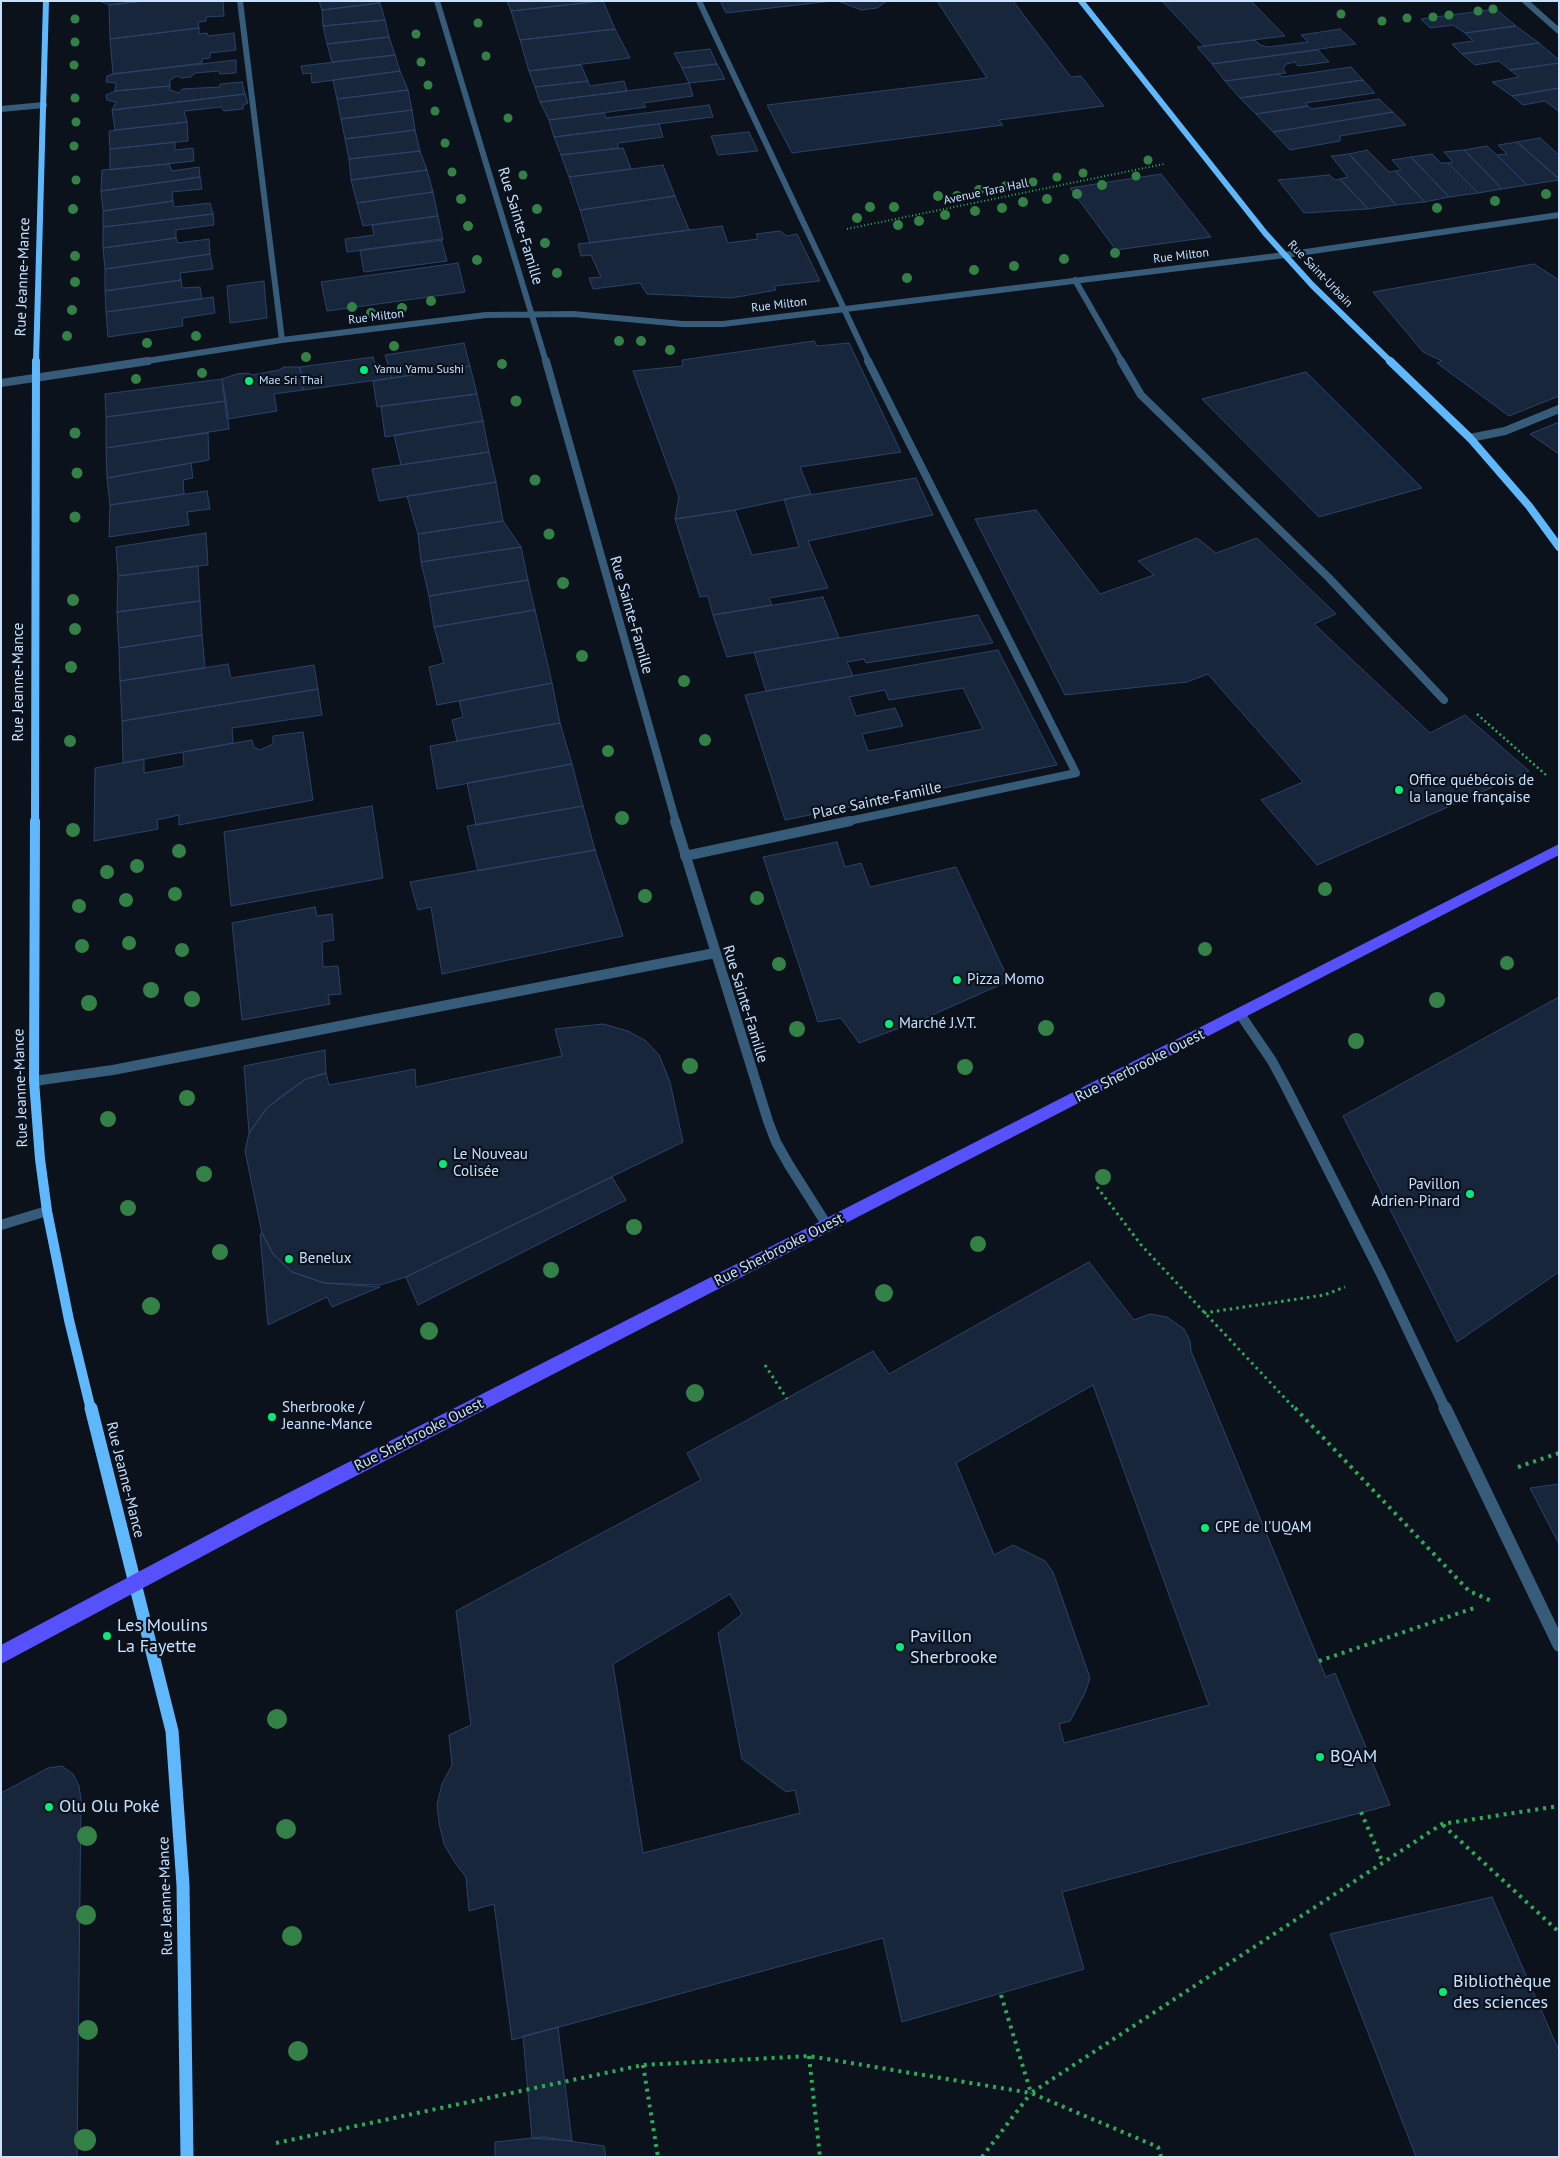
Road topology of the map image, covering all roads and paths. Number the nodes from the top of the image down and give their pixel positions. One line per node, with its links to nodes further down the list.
1 (46, 1): 8 (street, Rue Jeanne-Mance)
2 (240, 1): 17 (street)
3 (437, 1): 16 (street, Rue Sainte-Famille)
4 (699, 1): 12 (street)
5 (1081, 1): 13 (street, Rue Saint-Urbain)
6 (1525, 1): 7 (street)
7 (1559, 31)
8 (44, 105): 9 (street); 18 (street, Rue Jeanne-Mance)
9 (1, 109)
10 (1165, 164): 12 (path, Avenue Tara Hall)
11 (1559, 215): 13 (street, Rue Milton)
12 (812, 236): 15 (street)
13 (1285, 255): 14 (street, Rue Milton); 21 (street, Rue Saint-Urbain)
14 (1075, 280): 15 (street, Rue Milton); 23 (street)
15 (842, 308): 16 (street, Rue Milton); 27 (street, Place Sainte-Famille)
16 (533, 314): 17 (street, Rue Milton); 27 (street, Rue Sainte-Famille)
17 (282, 340): 18 (street, Rue Milton)
18 (36, 378): 19 (street, Rue Milton); 30 (street, Rue Jeanne-Mance)
19 (1, 383)
20 (1559, 409): 21 (street)
21 (1470, 438): 22 (street, Rue Saint-Urbain)
22 (1559, 547)
23 (1444, 700)
24 (1476, 713): 25 (path)
25 (1546, 775)
26 (1559, 849): 29 (main road, Rue Sherbrooke Ouest)
27 (685, 856): 28 (street, Rue Sainte-Famille)
28 (715, 953): 30 (street); 34 (street, Rue Sainte-Famille)
29 (1240, 1014): 34 (main road, Rue Sherbrooke Ouest); 35 (street)
30 (34, 1081): 32 (street, Rue Jeanne-Mance)
31 (1097, 1187): 36 (path)
32 (47, 1211): 33 (street); 39 (street, Rue Jeanne-Mance)
33 (1, 1224)
34 (827, 1225): 39 (main road, Rue Sherbrooke Ouest)
35 (1381, 1274): 36 (path); 42 (street)
36 (1204, 1313): 40 (path)
37 (765, 1365): 38 (path)
38 (787, 1399)
39 (134, 1585): 43 (main road, Rue Sherbrooke Ouest); 55 (street, Rue Jeanne-Mance)
40 (1500, 1605)
41 (1477, 1606): 44 (path)
42 (1559, 1645)
43 (1, 1655)
44 (1319, 1661)
45 (1559, 1806): 47 (path)
46 (1361, 1812): 48 (path)
47 (1442, 1824): 48 (path); 49 (path)
48 (1384, 1863): 53 (path)
49 (1559, 1932)
50 (1000, 1994): 53 (path)
51 (809, 2056): 52 (path); 53 (path); 57 (path)
52 (643, 2065): 54 (path); 56 (path)
53 (1030, 2093): 58 (path); 59 (path)
54 (276, 2143)
55 (187, 2157)
56 (658, 2157)
57 (820, 2157)
58 (982, 2157)
59 (1161, 2157)

